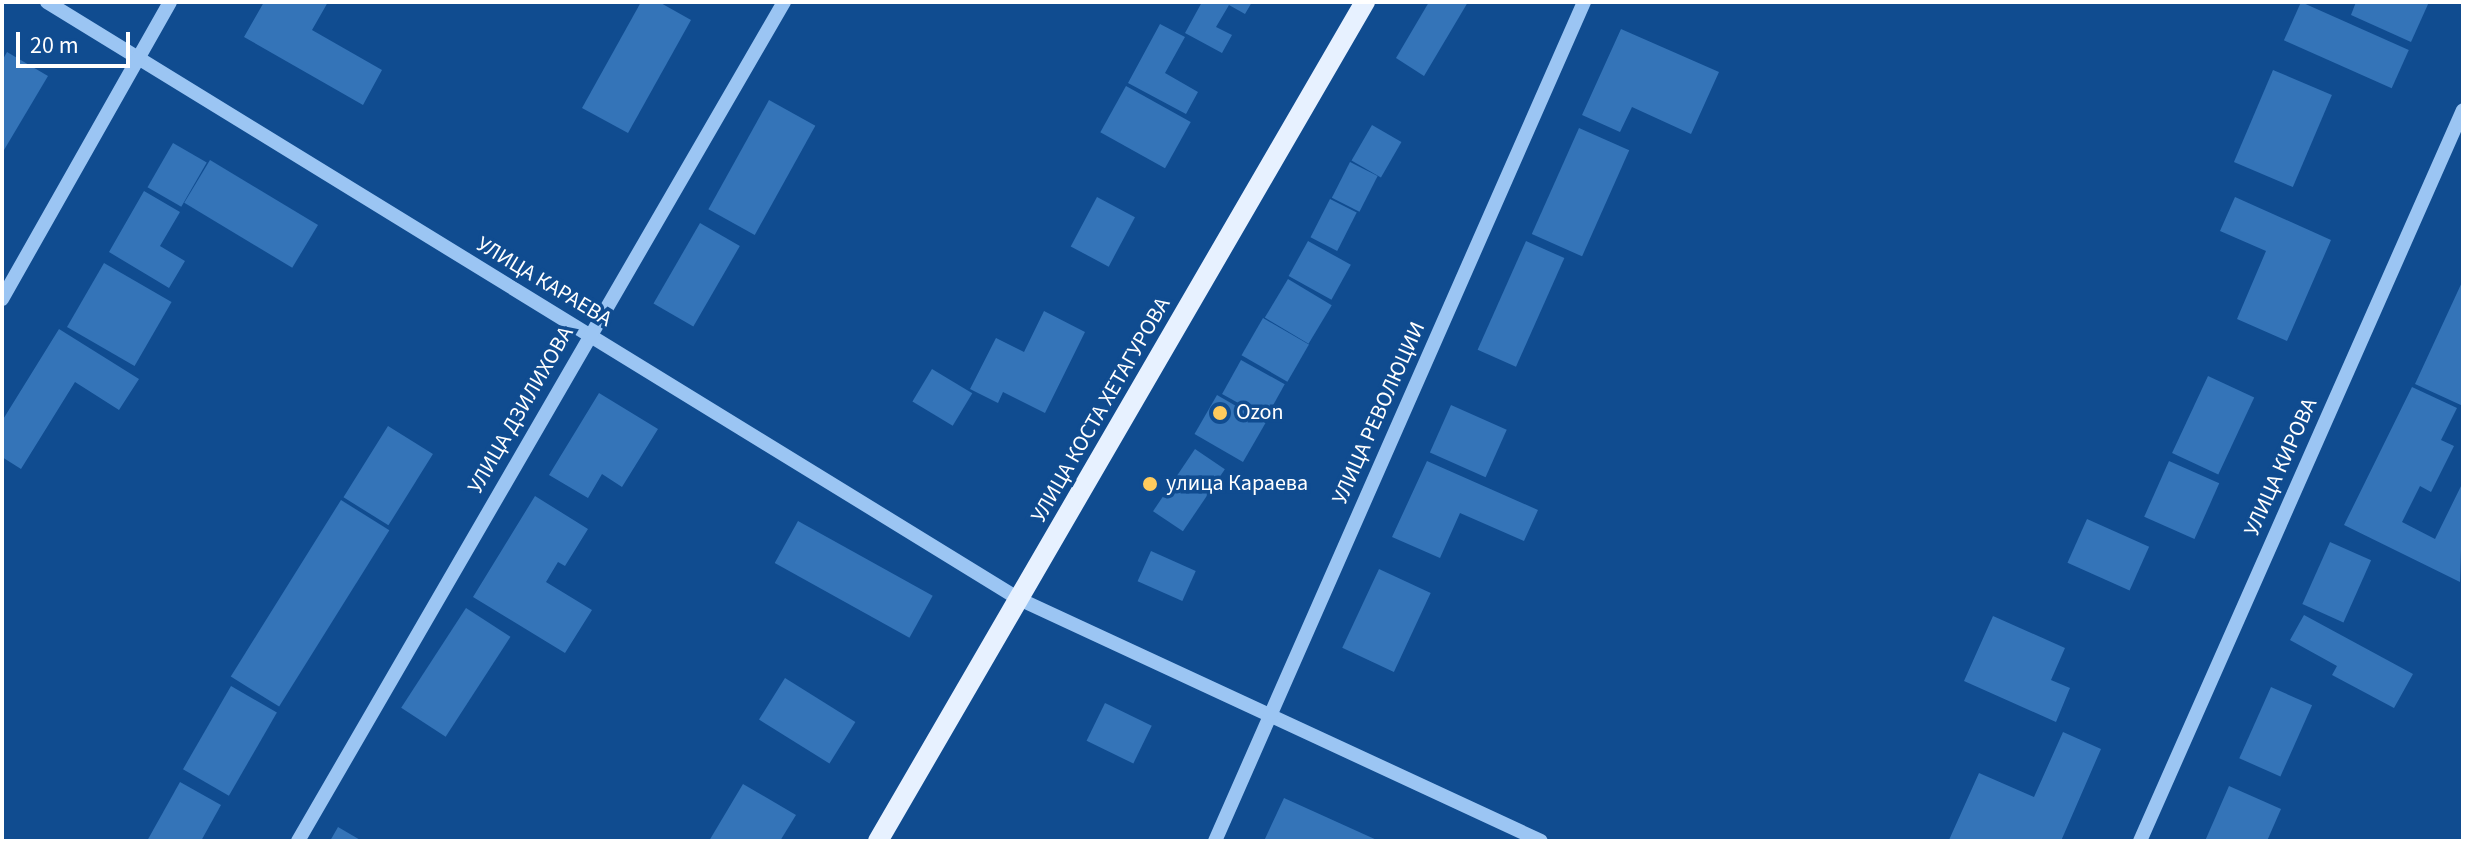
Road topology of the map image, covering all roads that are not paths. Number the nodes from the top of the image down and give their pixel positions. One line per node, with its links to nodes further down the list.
1 (47, 2): 6 (street, УЛИЦА КАРАЕВА)
2 (170, 2): 6 (street)
3 (784, 2): 9 (street, УЛИЦА ДЗИЛИХОВА)
4 (1365, 2): 10 (main road, УЛИЦА КОСТА ХЕТАГУРОВА)
5 (1584, 2): 11 (street, УЛИЦА РЕВОЛЮЦИИ)
6 (138, 60): 8 (street); 9 (street, УЛИЦА КАРАЕВА)
7 (2463, 110): 16 (street, УЛИЦА КИРОВА)
8 (2, 299)
9 (589, 336): 10 (street, УЛИЦА КАРАЕВА); 12 (street, УЛИЦА ДЗИЛИХОВА)
10 (1019, 599): 11 (street, УЛИЦА КАРАЕВА); 13 (main road, УЛИЦА КОСТА ХЕТАГУРОВА)
11 (1270, 715): 14 (street, УЛИЦА РЕВОЛЮЦИИ); 15 (street, УЛИЦА КАРАЕВА)
12 (298, 841)
13 (878, 841)
14 (1215, 841)
15 (1541, 841)
16 (2140, 841)

